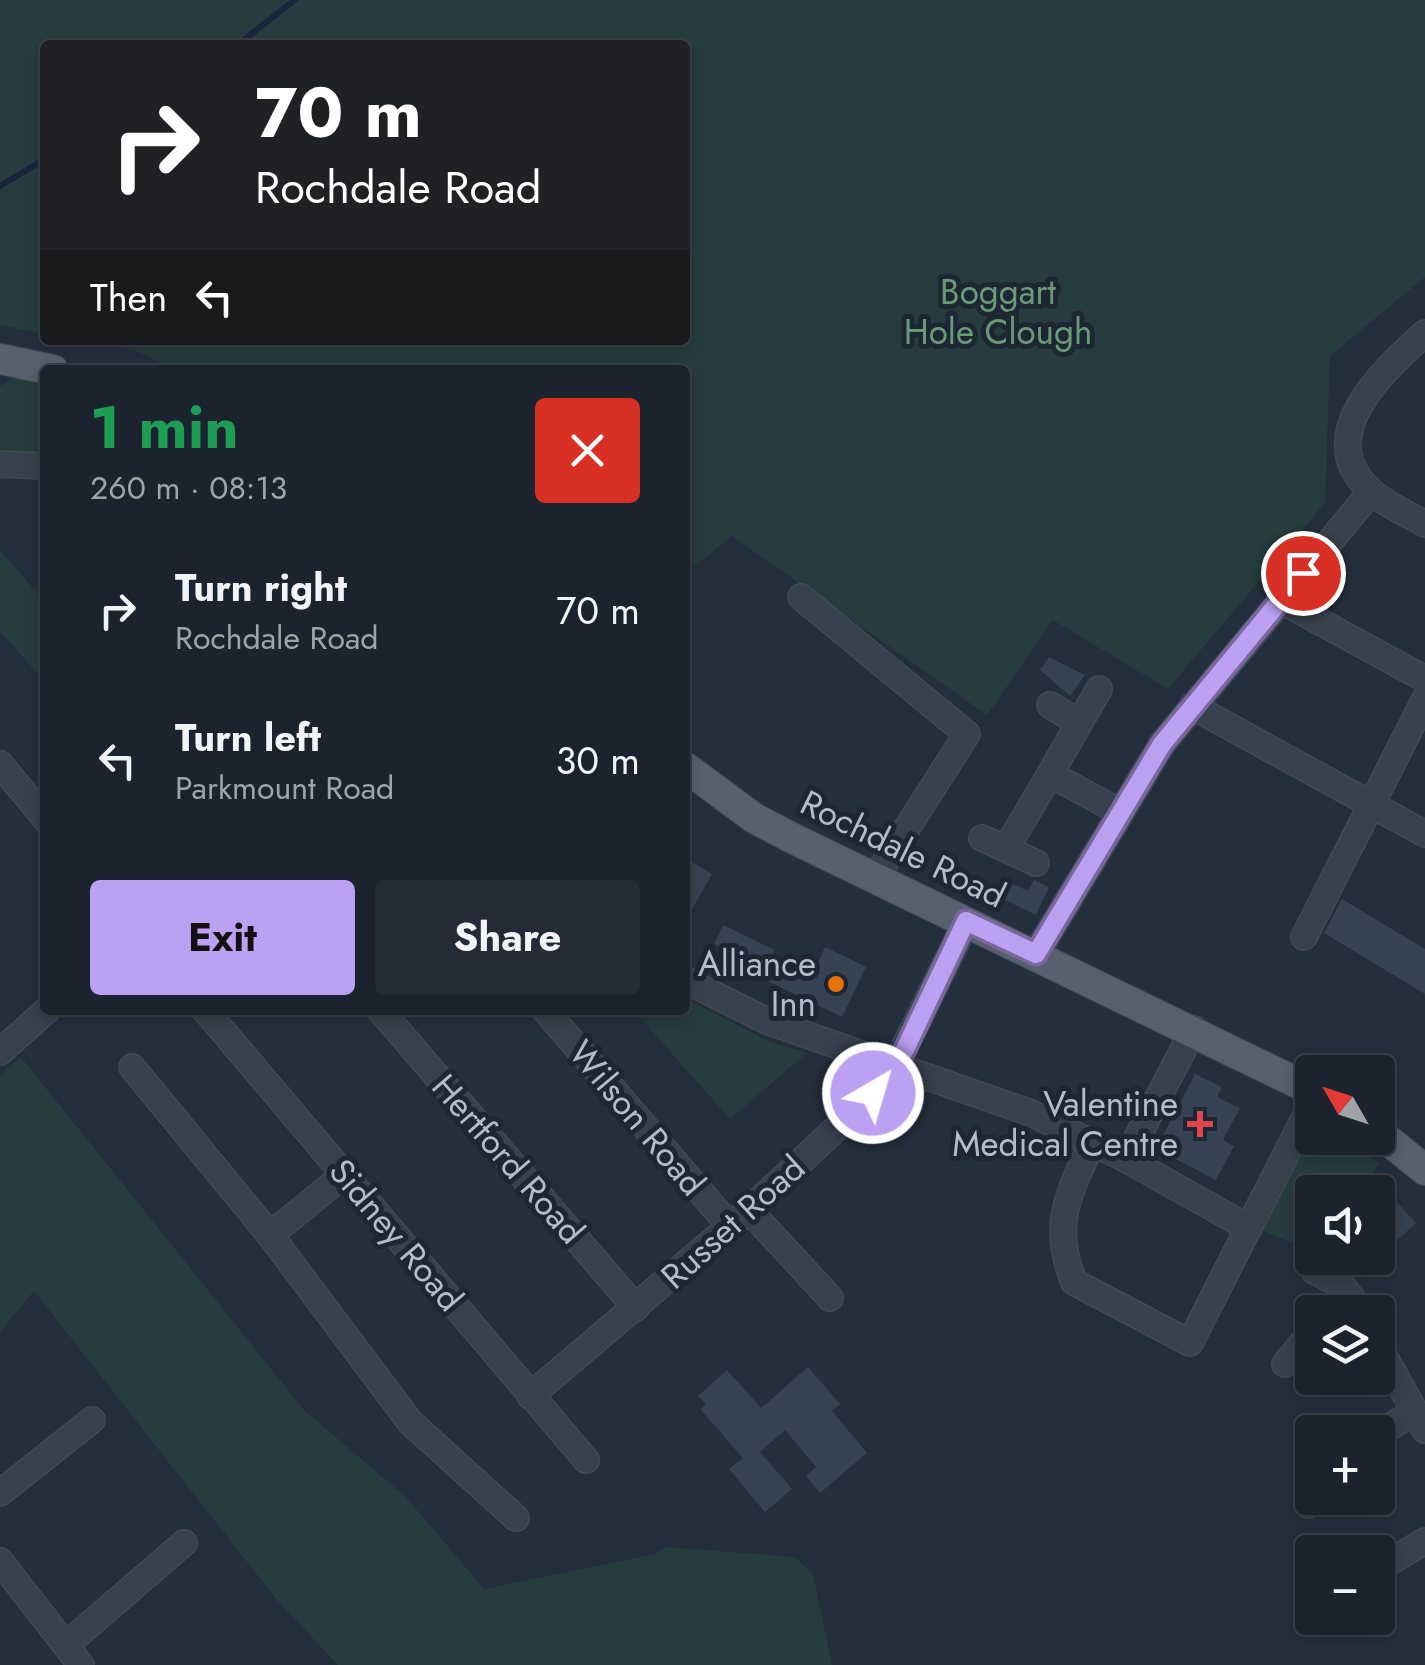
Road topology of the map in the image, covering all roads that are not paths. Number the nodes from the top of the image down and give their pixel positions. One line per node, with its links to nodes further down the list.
1 (1425, 333): 6 (street)
2 (0, 359): 3 (main road)
3 (40, 367)
4 (0, 464): 5 (street)
5 (40, 466)
6 (1371, 492): 7 (street); 9 (street)
7 (1425, 524)
8 (800, 597): 24 (street)
9 (1280, 600): 10 (street); 14 (street)
10 (1425, 680)
11 (1099, 689): 15 (street)
12 (1425, 699): 19 (street)
13 (1050, 706): 15 (street)
14 (1192, 706): 19 (street); 20 (street)
15 (1080, 724): 18 (street)
16 (0, 764): 21 (street)
17 (690, 771): 24 (main road, Rochdale Road)
18 (1050, 774): 20 (street); 23 (street)
19 (1370, 804): 22 (street); 26 (street)
20 (1118, 810): 27 (street)
21 (40, 812)
22 (1425, 834)
23 (1036, 862)
24 (874, 878): 25 (main road, Rochdale Road)
25 (966, 921): 27 (main road, Rochdale Road); 35 (street, Russet Road)
26 (1304, 937)
27 (1036, 954): 33 (main road, Rochdale Road)
28 (690, 982): 35 (street)
29 (41, 1015): 34 (street)
30 (209, 1015): 43 (street, Sidney Road)
31 (384, 1015): 50 (street, Hertford Road)
32 (550, 1015): 44 (street, Wilson Road)
33 (1194, 1029): 37 (main road, Rochdale Road); 41 (street)
34 (0, 1052)
35 (898, 1064): 39 (street); 44 (street, Russet Road)
36 (132, 1067): 46 (street)
37 (1295, 1081)
38 (1295, 1136): 45 (street)
39 (1092, 1143): 41 (street); 45 (street)
40 (1395, 1146): 42 (main road)
41 (1126, 1158): 45 (street)
42 (1425, 1170)
43 (345, 1174): 46 (street); 54 (street, Sidney Road)
44 (739, 1218): 49 (street, Wilson Road); 50 (street, Russet Road)
45 (1249, 1228)
46 (270, 1235): 60 (street)
47 (1320, 1275): 48 (street)
48 (1346, 1295)
49 (830, 1298)
50 (636, 1308): 54 (street, Russet Road)
51 (1295, 1352): 52 (street)
52 (1285, 1364)
53 (1395, 1377): 56 (street)
54 (530, 1396): 58 (street, Sidney Road)
55 (92, 1420): 59 (street)
56 (1419, 1421): 57 (street)
57 (1395, 1429)
58 (586, 1460)
59 (0, 1493)
60 (516, 1518)
61 (1425, 1541): 63 (street)
62 (184, 1543): 65 (street)
63 (1395, 1559)
64 (0, 1561): 65 (street)
65 (73, 1655)

